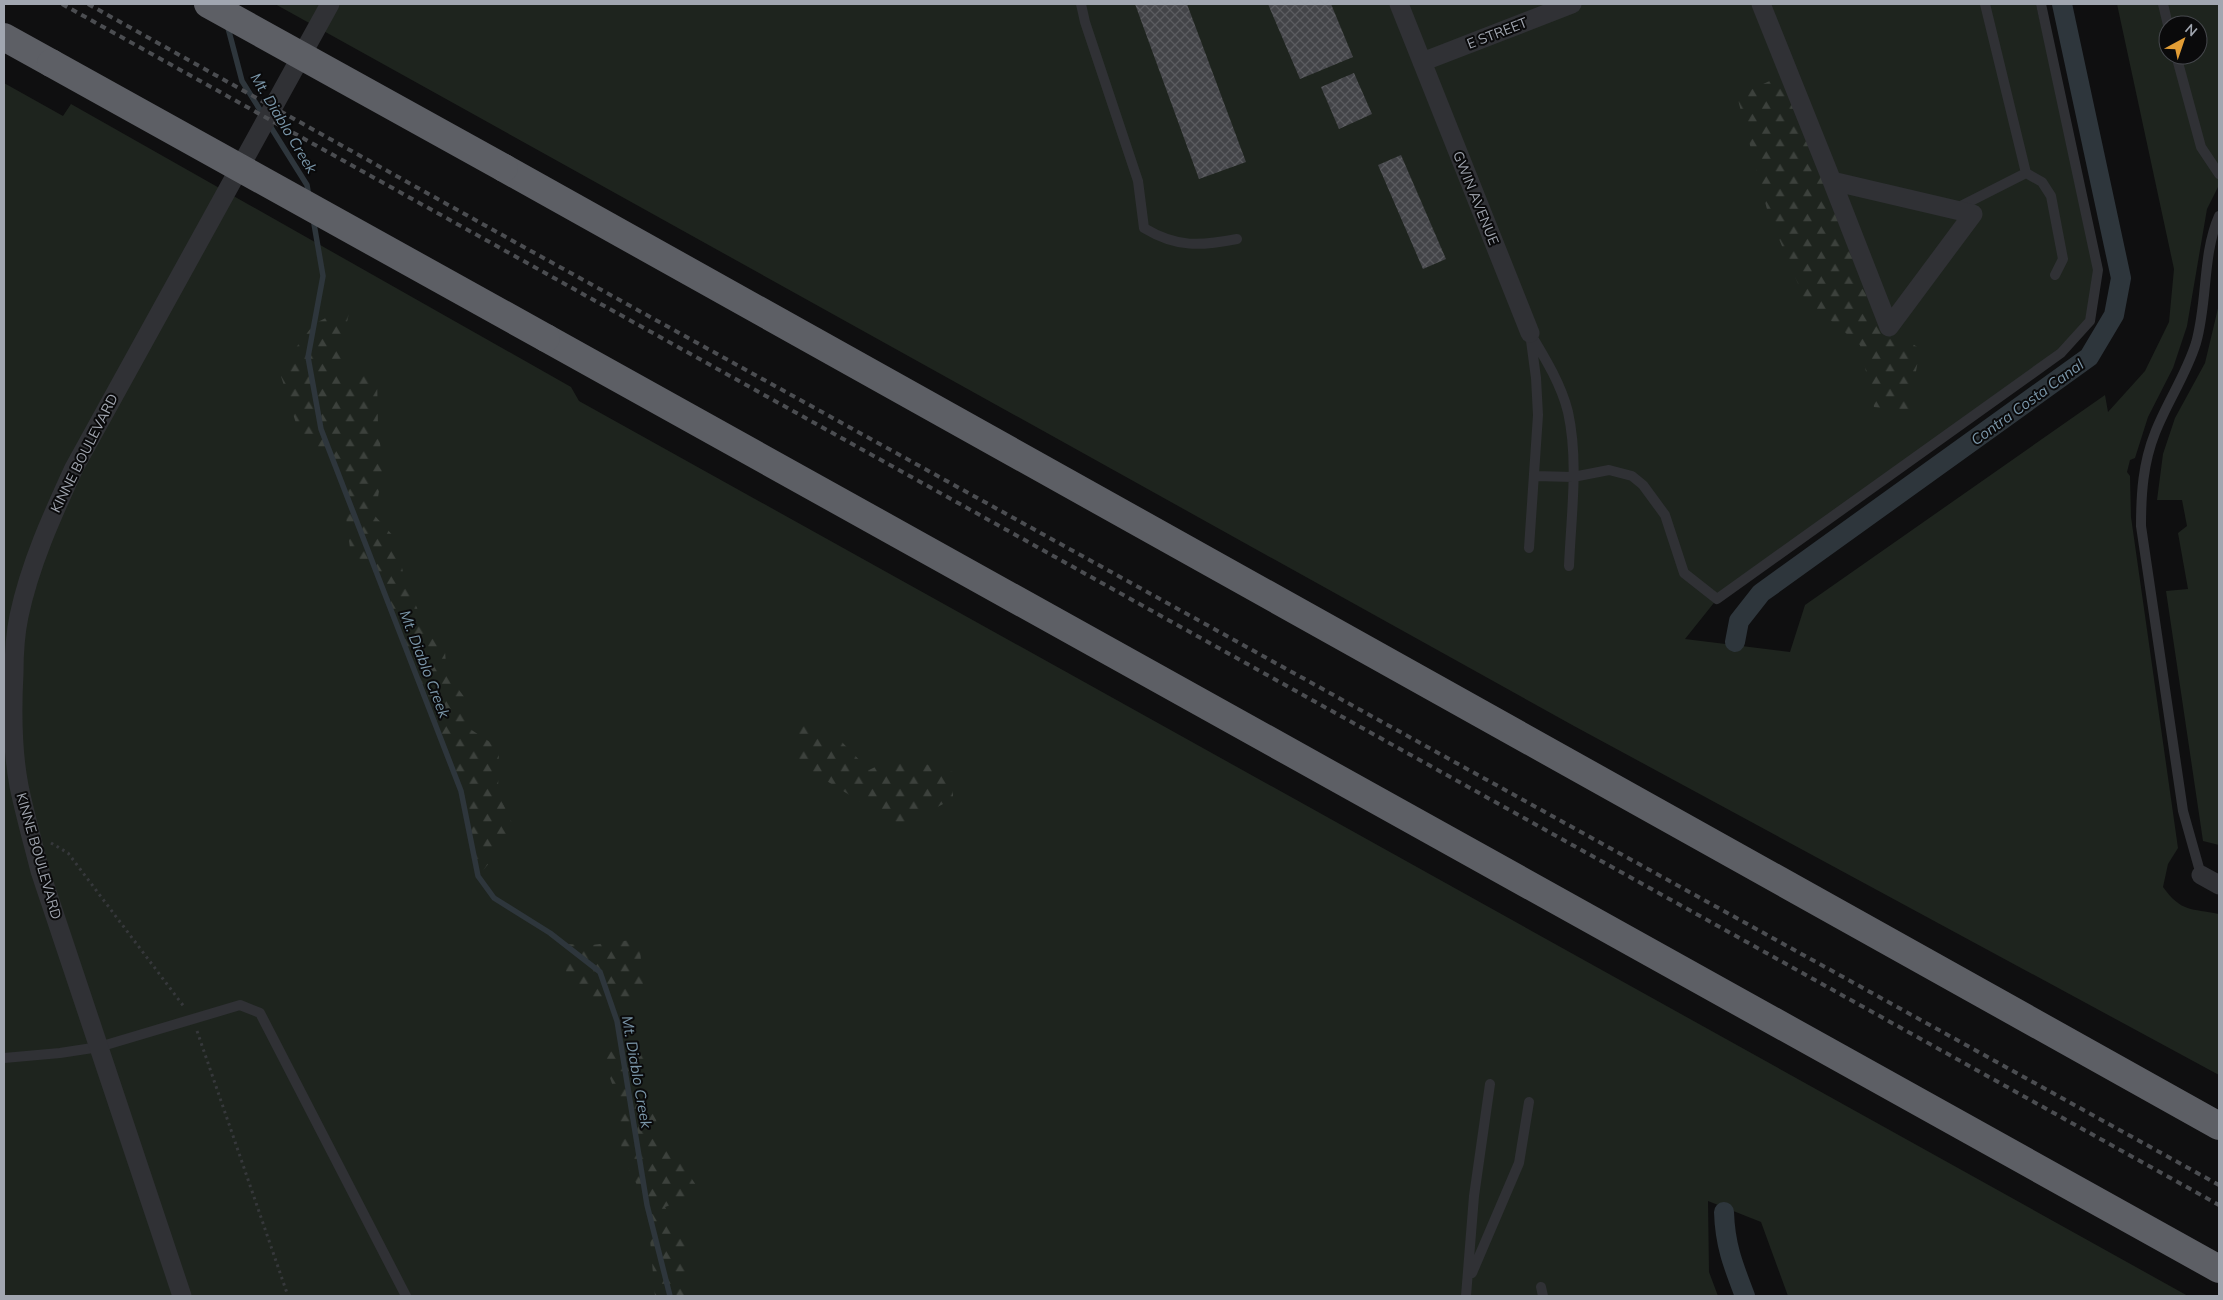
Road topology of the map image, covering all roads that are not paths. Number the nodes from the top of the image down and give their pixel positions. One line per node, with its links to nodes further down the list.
1 (208, 4): 28 (highway, bridge)
2 (330, 4): 26 (street, KINNE BOULEVARD)
3 (1081, 4): 17 (lane)
4 (1399, 4): 10 (street, GWIN AVENUE)
5 (1572, 4): 10 (street, E STREET)
6 (1761, 4): 14 (street)
7 (1985, 4): 12 (lane)
8 (2041, 4): 21 (lane)
9 (4, 37): 33 (highway, bridge)
10 (1422, 62): 19 (street, GWIN AVENUE)
11 (2179, 65): 13 (lane)
12 (2026, 173): 15 (lane); 18 (lane)
13 (2219, 174)
14 (1832, 181): 15 (street); 15 (street)
15 (1954, 210)
16 (2219, 216): 24 (lane)
17 (1237, 239)
18 (2055, 276)
19 (1530, 333): 20 (lane); 21 (lane)
20 (1535, 476): 21 (lane); 22 (lane)
21 (1573, 476): 23 (lane)
22 (1530, 548)
23 (1569, 566)
24 (2201, 875): 25 (street)
25 (2219, 885)
26 (99, 1047): 27 (lane); 35 (street, KINNE BOULEVARD); 36 (lane)
27 (4, 1058)
28 (2137, 1080): 31 (highway); 32 (highway)
29 (1490, 1084): 34 (lane)
30 (1529, 1102): 34 (lane)
31 (2219, 1119)
32 (2219, 1126)
33 (2219, 1269)
34 (1467, 1291)
35 (182, 1296)
36 (406, 1296)

